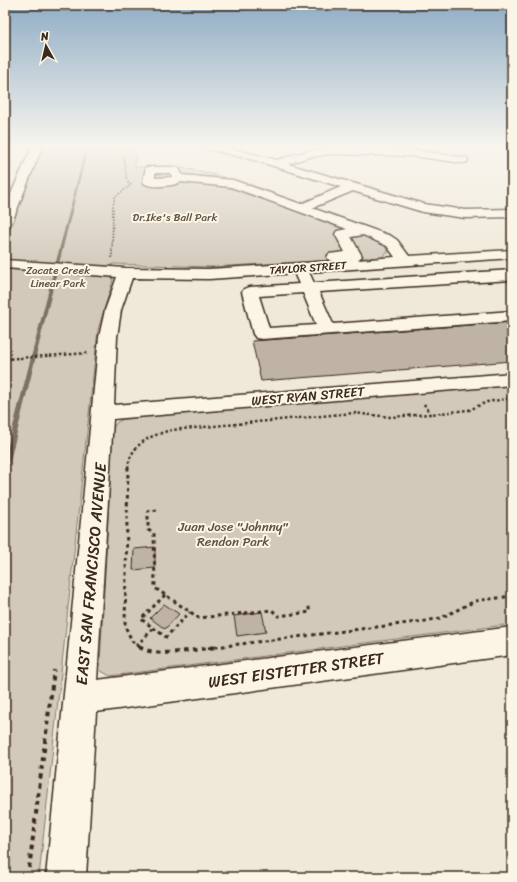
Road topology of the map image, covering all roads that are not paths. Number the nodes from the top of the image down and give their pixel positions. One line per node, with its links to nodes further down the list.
1 (15, 188): 7 (street)
2 (245, 188): 5 (street)
3 (349, 188): 5 (street)
4 (356, 188): 6 (street)
5 (301, 208): 8 (street)
6 (512, 213)
7 (5, 222)
8 (366, 231): 10 (street); 12 (street)
9 (511, 255): 10 (street, TAYLOR STREET)
10 (405, 261): 14 (street, TAYLOR STREET)
11 (6, 264): 13 (street, TAYLOR STREET)
12 (197, 264)
13 (114, 267): 14 (street, TAYLOR STREET); 20 (street, EAST SAN FRANCISCO AVENUE)
14 (300, 268): 16 (street)
15 (512, 275): 16 (street)
16 (308, 288): 18 (street); 18 (street)
17 (512, 316): 18 (street)
18 (327, 329)
19 (511, 392): 20 (street, WEST RYAN STREET)
20 (103, 413): 22 (street, EAST SAN FRANCISCO AVENUE)
21 (509, 647): 22 (street, WEST EISTETTER STREET)
22 (81, 698): 23 (street, EAST SAN FRANCISCO AVENUE)
23 (66, 877)

